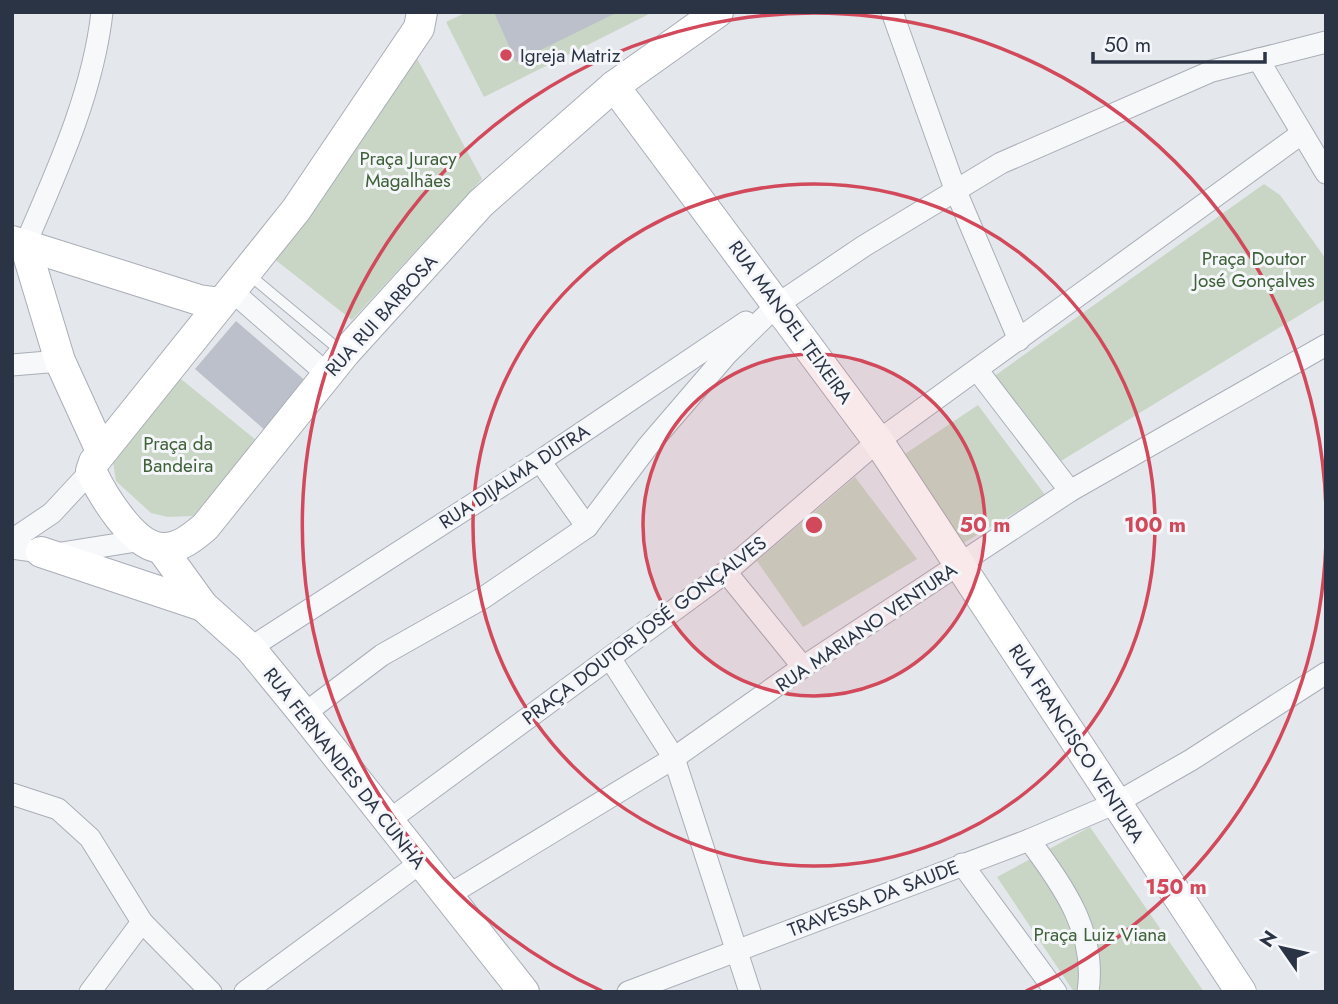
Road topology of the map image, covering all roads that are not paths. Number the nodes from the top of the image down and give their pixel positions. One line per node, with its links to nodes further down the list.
1 (422, 12): 12 (street)
2 (718, 12): 7 (street, RUA RUI BARBOSA)
3 (891, 12): 10 (street)
4 (103, 13): 11 (street)
5 (1326, 42): 6 (street)
6 (1258, 59): 8 (street); 10 (street)
7 (614, 86): 13 (street, RUA MANOEL TEIXEIRA); 17 (street, RUA RUI BARBOSA)
8 (1301, 134): 9 (street); 14 (street, PRAÇA DOUTOR JOSÉ GONÇALVES)
9 (1326, 173)
10 (955, 189): 13 (street); 14 (street)
11 (19, 243): 12 (street); 16 (street)
12 (233, 289): 17 (street); 21 (street)
13 (778, 304): 20 (street, RUA MANOEL TEIXEIRA); 22 (street, RUA DIJALMA DUTRA); 24 (street)
14 (1019, 340): 19 (street, PRAÇA DOUTOR JOSÉ GONÇALVES)
15 (1326, 345): 23 (street, RUA MARIANO VENTURA)
16 (60, 361): 18 (street); 21 (street)
17 (335, 364): 26 (street, RUA RUI BARBOSA)
18 (12, 365)
19 (978, 370): 20 (street, PRAÇA DOUTOR JOSÉ GONÇALVES); 23 (street)
20 (878, 441): 28 (street, RUA MANOEL TEIXEIRA); 29 (street, PRAÇA DOUTOR JOSÉ GONÇALVES)
21 (96, 461): 25 (street); 26 (street)
22 (540, 461): 24 (street); 31 (street, RUA DIJALMA DUTRA)
23 (1070, 491): 28 (street, RUA MARIANO VENTURA)
24 (587, 527): 35 (street)
25 (12, 540)
26 (152, 544): 27 (street); 30 (street, RUA FERNANDES DA CUNHA)
27 (27, 550): 30 (street)
28 (960, 565): 33 (street, RUA MARIANO VENTURA); 38 (street, RUA FRANCISCO VENTURA)
29 (726, 572): 32 (street, PRAÇA DOUTOR JOSÉ GONÇALVES); 33 (street)
30 (203, 606): 31 (street, RUA FERNANDES DA CUNHA)
31 (250, 648): 35 (street, RUA FERNANDES DA CUNHA)
32 (610, 658): 36 (street); 39 (street, PRAÇA DOUTOR JOSÉ GONÇALVES)
33 (803, 667): 36 (street, RUA MARIANO VENTURA)
34 (1326, 673): 38 (street, TRAVESSA DA SAUDE)
35 (304, 713): 39 (street, RUA FERNANDES DA CUNHA)
36 (674, 758): 43 (street, RUA MARIANO VENTURA); 45 (street)
37 (12, 794): 44 (street)
38 (1116, 803): 40 (street, TRAVESSA DA SAUDE); 54 (street, RUA FRANCISCO VENTURA)
39 (388, 821): 41 (street, RUA FERNANDES DA CUNHA)
40 (1029, 840): 42 (street, TRAVESSA DA SAUDE); 53 (street)
41 (420, 863): 43 (street, RUA FERNANDES DA CUNHA); 48 (street)
42 (962, 863): 45 (street, TRAVESSA DA SAUDE); 52 (street)
43 (447, 897): 49 (street, RUA FERNANDES DA CUNHA)
44 (142, 922): 46 (street); 47 (street)
45 (739, 951): 50 (street, TRAVESSA DA SAUDE); 51 (street)
46 (90, 992)
47 (211, 992)
48 (245, 992)
49 (524, 992)
50 (628, 992)
51 (750, 992)
52 (1056, 992)
53 (1088, 992)
54 (1241, 992)

